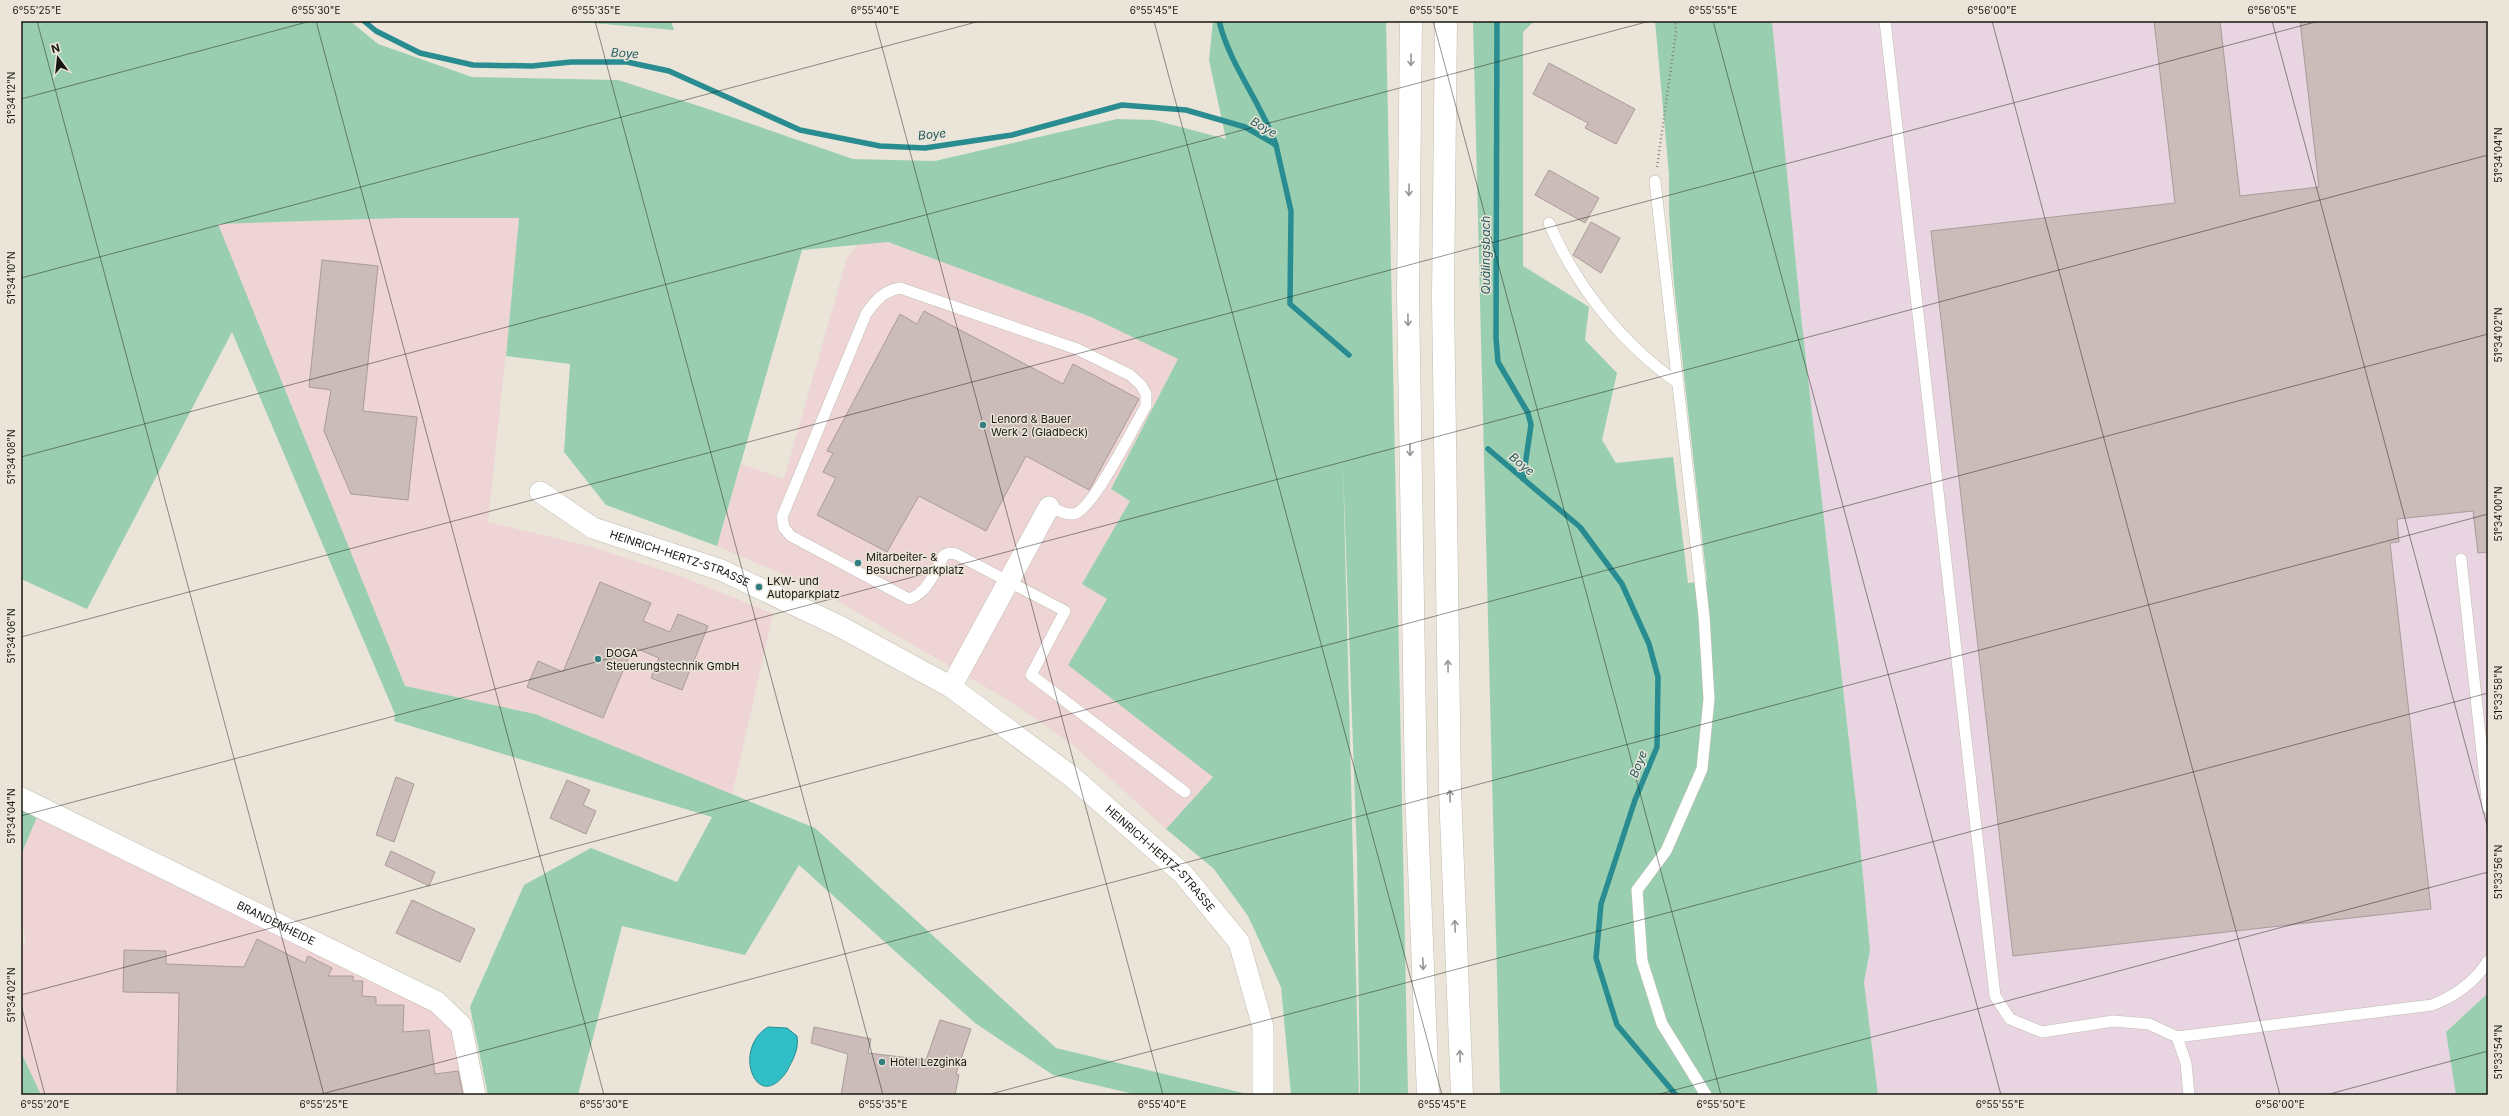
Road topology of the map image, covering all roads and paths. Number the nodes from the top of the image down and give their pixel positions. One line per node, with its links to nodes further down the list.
1 (1411, 21): 20 (highway, one-way to 20)
2 (1446, 21): 21 (highway, one-way to 2)
3 (1676, 21): 5 (path)
4 (1885, 21): 17 (lane)
5 (1655, 181): 7 (lane)
6 (1549, 223): 7 (lane)
7 (1678, 383): 22 (lane)
8 (540, 492): 12 (street, HEINRICH-HERTZ-STRASSE)
9 (1049, 508): 11 (street); 11 (lane)
10 (2461, 559): 15 (lane)
11 (1009, 581): 12 (street); 13 (lane)
12 (951, 687): 19 (street, HEINRICH-HERTZ-STRASSE)
13 (1185, 792)
14 (21, 798): 18 (street, BRANDENHEIDE)
15 (2488, 808)
16 (2488, 961): 17 (lane)
17 (2176, 1037): 23 (lane)
18 (475, 1095)
19 (1263, 1095)
20 (1428, 1095)
21 (1462, 1095)
22 (1706, 1095)
23 (2189, 1095)

